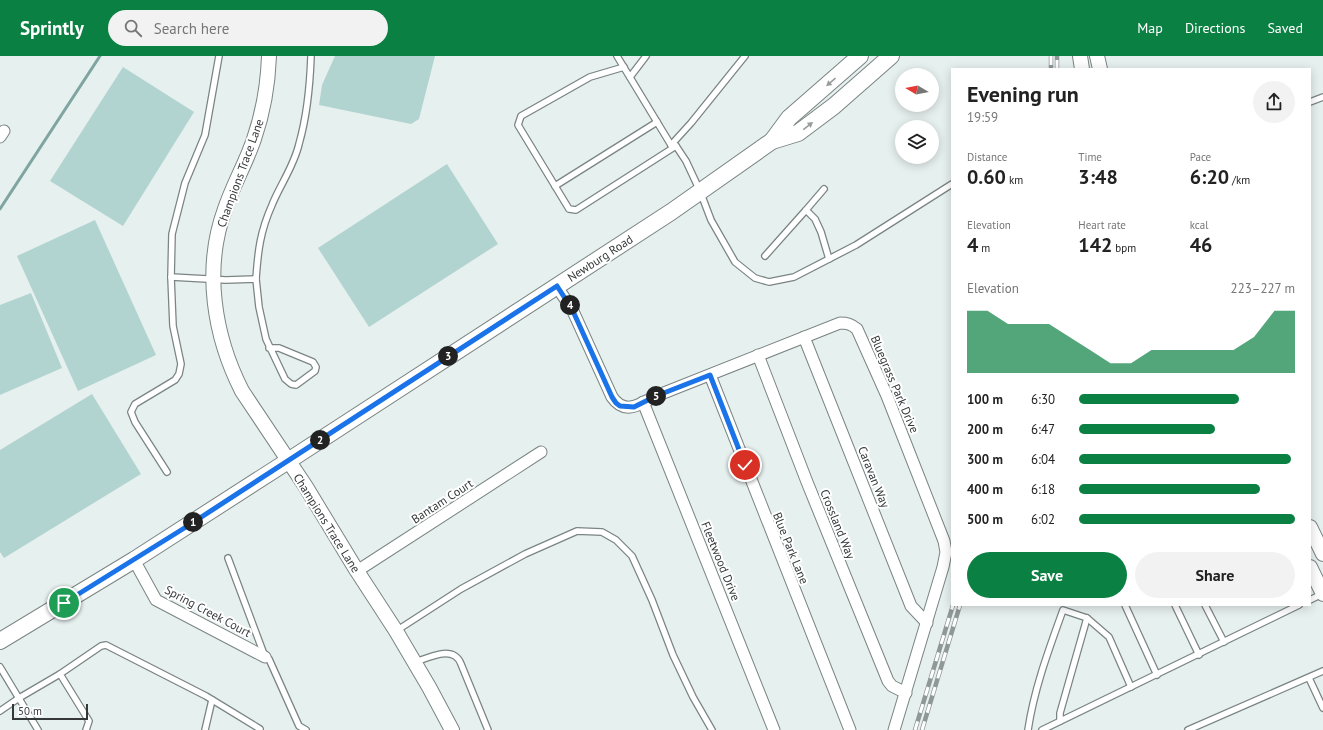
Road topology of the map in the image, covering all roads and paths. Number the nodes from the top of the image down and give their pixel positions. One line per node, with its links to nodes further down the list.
1 (219, 56): 27 (lane)
2 (269, 56): 28 (street, Champions Trace Lane)
3 (310, 56): 29 (lane)
4 (617, 56): 11 (lane)
5 (646, 56): 14 (lane)
6 (745, 56): 19 (lane)
7 (860, 56): 18 (main road, Newburg Road, one-way to 18)
8 (891, 56): 18 (main road, Newburg Road, one-way to 8)
9 (1080, 56): 12 (street)
10 (1097, 56): 13 (street)
11 (624, 67): 14 (lane); 21 (lane)
12 (1082, 68)
13 (1100, 68)
14 (630, 77): 17 (lane)
15 (1323, 97): 16 (lane)
16 (1311, 102)
17 (657, 122): 19 (lane); 21 (lane)
18 (772, 141): 23 (main road, Newburg Road)
19 (674, 146): 21 (lane); 23 (lane)
20 (951, 185): 26 (lane)
21 (555, 186)
22 (824, 189): 24 (lane)
23 (700, 191): 26 (lane); 30 (main road, Newburg Road)
24 (806, 210): 25 (lane); 26 (lane)
25 (765, 256)
26 (829, 259)
27 (171, 277): 28 (lane); 38 (lane)
28 (213, 278): 29 (lane); 37 (street, Champions Trace Lane)
29 (256, 279): 32 (lane)
30 (557, 286): 35 (street, Bluegrass Park Drive); 37 (main road, Newburg Road)
31 (804, 336): 33 (street, Bluegrass Park Drive); 52 (street, Caravan Way); 52 (street, Bluegrass Park Drive)
32 (269, 348): 32 (lane)
33 (758, 355): 34 (street, Bluegrass Park Drive); 65 (street, Crossland Way)
34 (710, 375): 35 (street, Bluegrass Park Drive); 80 (street, Blue Park Lane)
35 (643, 402): 79 (street, Fleetwood Drive)
36 (540, 452): 44 (street, Bantam Court)
37 (288, 461): 42 (main road, Newburg Road); 44 (street, Champions Trace Lane)
38 (167, 472)
39 (1311, 529): 40 (street)
40 (1323, 554)
41 (228, 558): 57 (lane)
42 (134, 560): 54 (main road, Newburg Road); 57 (street, Spring Creek Court)
43 (1311, 569): 45 (street)
44 (357, 571): 53 (street, Champions Trace Lane)
45 (1323, 594): 46 (lane)
46 (1311, 600)
47 (1125, 606): 62 (lane)
48 (1175, 606): 56 (lane)
49 (1206, 606): 55 (lane)
50 (1290, 607): 55 (lane)
51 (1087, 618): 64 (lane); 70 (lane); 82 (lane)
52 (927, 623): 65 (street, Bluegrass Park Drive)
53 (396, 631): 58 (street, Champions Trace Lane); 78 (lane)
54 (0, 641)
55 (1224, 642): 56 (lane)
56 (1199, 655): 62 (lane)
57 (266, 657): 75 (lane)
58 (415, 662): 76 (street, Champions Trace Lane); 77 (lane)
59 (0, 666): 66 (lane)
60 (1323, 671): 63 (lane)
61 (60, 674): 66 (lane); 67 (lane); 72 (lane)
62 (1157, 674): 64 (lane)
63 (1309, 678): 68 (lane); 84 (lane)
64 (1132, 687): 70 (lane)
65 (906, 693): 81 (street, Bluegrass Park Drive)
66 (19, 698): 69 (lane); 71 (lane)
67 (212, 700): 73 (lane); 74 (lane)
68 (1323, 708)
69 (0, 711)
70 (1060, 721): 83 (lane)
71 (38, 730)
72 (86, 730)
73 (205, 730)
74 (260, 730)
75 (306, 730)
76 (452, 730)
77 (488, 730)
78 (712, 730)
79 (774, 730)
80 (850, 730)
81 (894, 730)
82 (1028, 730)
83 (1042, 730)
84 (1188, 730)

